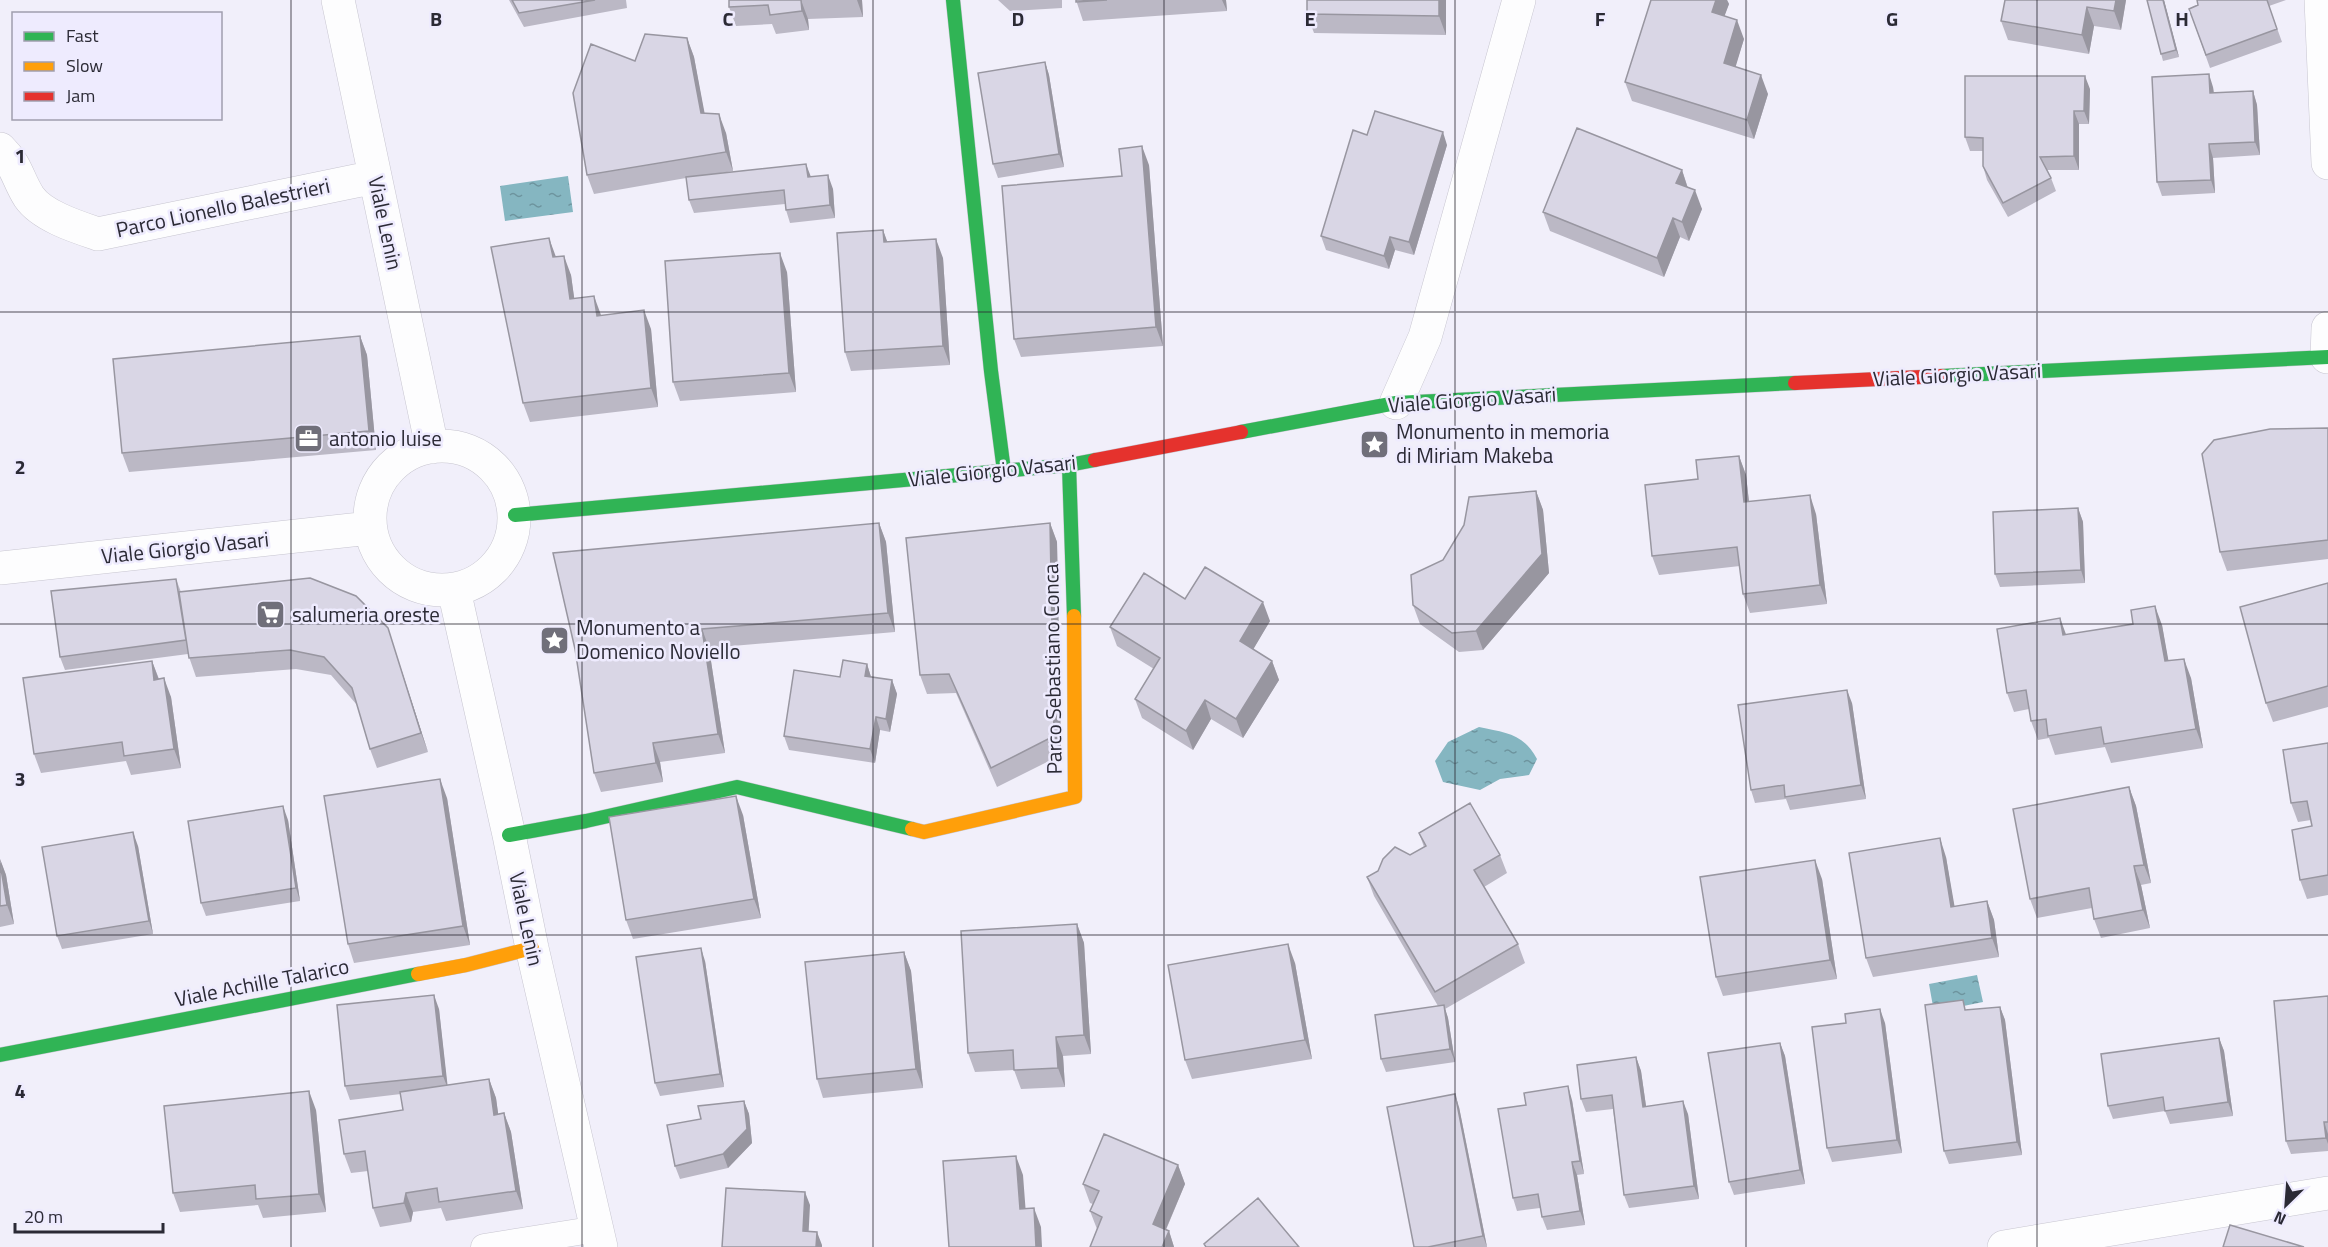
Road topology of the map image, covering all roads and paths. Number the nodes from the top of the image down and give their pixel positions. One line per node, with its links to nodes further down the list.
1 (338, 0): 7 (street, Viale Lenin)
2 (953, 0): 12 (street)
3 (1519, 0): 9 (street)
4 (2321, 0): 6 (street)
5 (0, 149): 7 (street, Parco Lionello Balestrieri)
6 (2328, 163)
7 (375, 177): 10 (street, Viale Lenin)
8 (2328, 347): 9 (street, Viale Giorgio Vasari)
9 (1396, 403): 11 (street, Viale Giorgio Vasari)
10 (432, 447): 13 (street); 14 (street)
11 (1069, 465): 12 (street, Viale Giorgio Vasari); 17 (street, Parco Sebastiano Conca)
12 (1004, 471): 13 (street, Viale Giorgio Vasari)
13 (515, 515): 16 (street)
14 (370, 528): 15 (street, Viale Giorgio Vasari); 16 (street)
15 (0, 568)
16 (454, 590): 17 (street, Viale Lenin)
17 (509, 835): 18 (street, Viale Lenin)
18 (532, 948): 19 (street, Viale Achille Talarico); 21 (street, Viale Lenin)
19 (0, 1055)
20 (2328, 1193): 23 (street)
21 (599, 1238): 22 (lane)
22 (484, 1247)
23 (2004, 1247)

